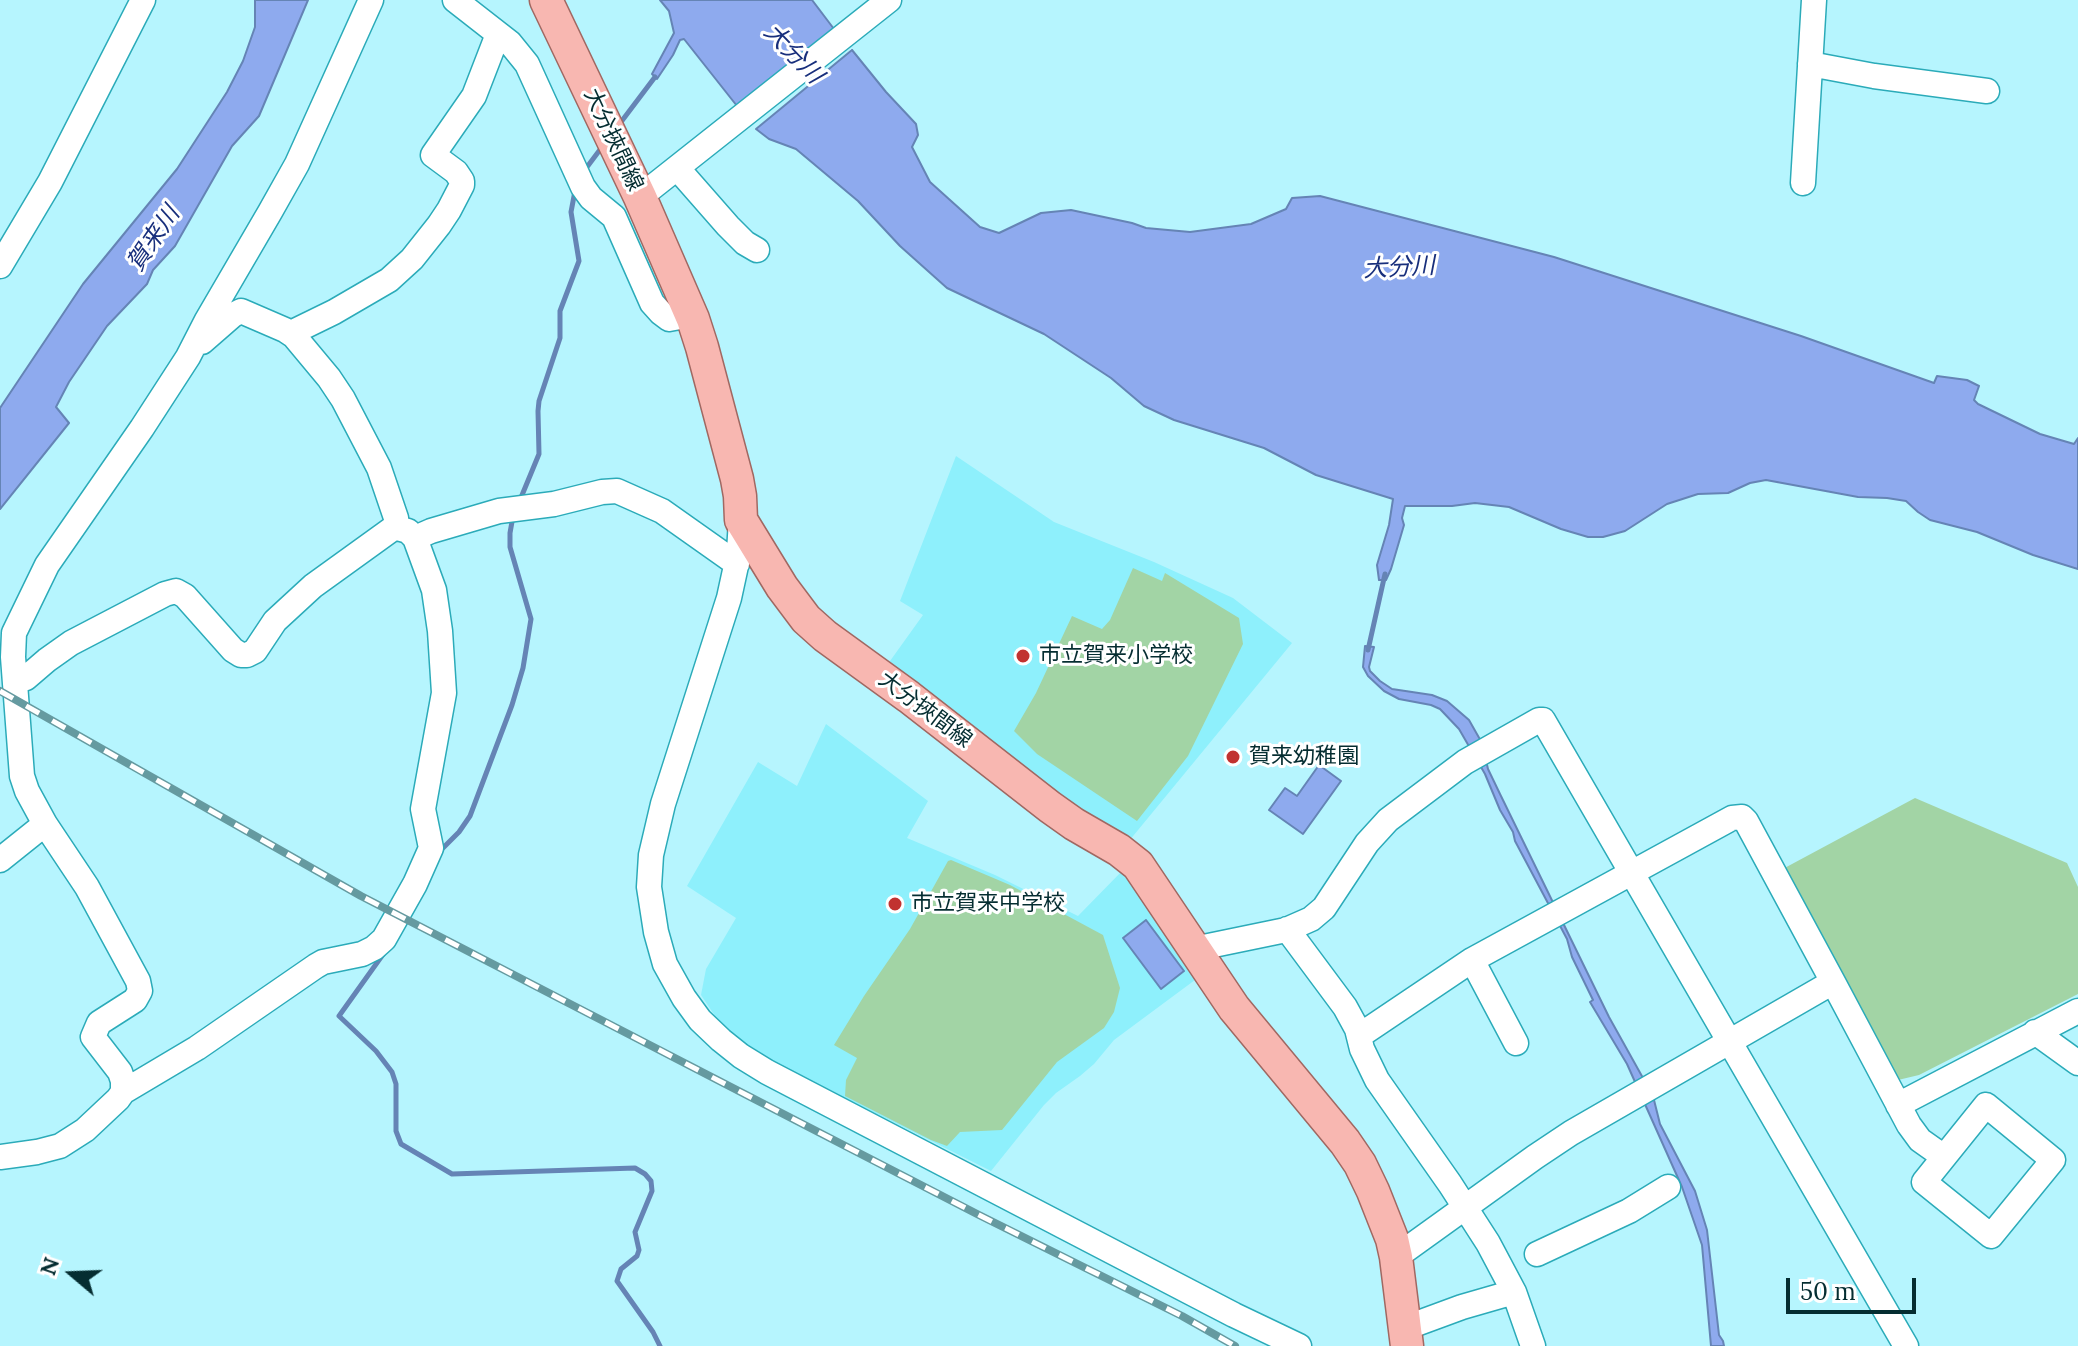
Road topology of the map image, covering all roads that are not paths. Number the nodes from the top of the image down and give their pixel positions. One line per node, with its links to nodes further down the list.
1 (143, 0): 13 (street)
2 (371, 0): 18 (street)
3 (455, 0): 7 (street)
4 (546, 0): 12 (main road, 大分挾間線)
5 (889, 0): 10 (street)
6 (1814, 0): 8 (street)
7 (498, 34): 16 (street); 17 (street)
8 (1810, 64): 9 (street); 11 (street)
9 (1987, 91)
10 (682, 165): 12 (street); 14 (street)
11 (1803, 183)
12 (640, 197): 16 (main road, 大分挾間線)
13 (8, 236): 15 (street)
14 (757, 250)
15 (0, 266)
16 (691, 315): 19 (main road, 大分挾間線)
17 (291, 333): 18 (street); 20 (street)
18 (188, 357): 22 (street)
19 (741, 520): 21 (street); 27 (main road, 大分挾間線)
20 (406, 533): 21 (street); 22 (street); 36 (street)
21 (737, 564): 46 (street)
22 (15, 682): 23 (street)
23 (45, 824): 24 (street); 36 (street)
24 (0, 860)
25 (1631, 873): 26 (street); 28 (street); 29 (street); 33 (street)
26 (1287, 929): 27 (street); 32 (street)
27 (1194, 949): 43 (main road, 大分挾間線)
28 (1472, 960): 32 (street); 34 (street)
29 (1833, 982): 33 (street); 37 (street)
30 (2078, 1011): 31 (street)
31 (2035, 1032): 35 (street); 37 (street)
32 (1359, 1036): 41 (street)
33 (1728, 1042): 41 (street); 48 (street)
34 (1516, 1043)
35 (2078, 1063)
36 (123, 1092): 38 (street)
37 (1898, 1105): 39 (street)
38 (0, 1157)
39 (1944, 1157): 39 (street)
40 (1668, 1187): 42 (street)
41 (1465, 1207): 43 (street); 44 (street)
42 (1537, 1254)
43 (1396, 1257): 45 (main road, 大分挾間線)
44 (1514, 1292): 45 (street); 47 (street)
45 (1406, 1337)
46 (1299, 1346)
47 (1533, 1346)
48 (1906, 1346)

